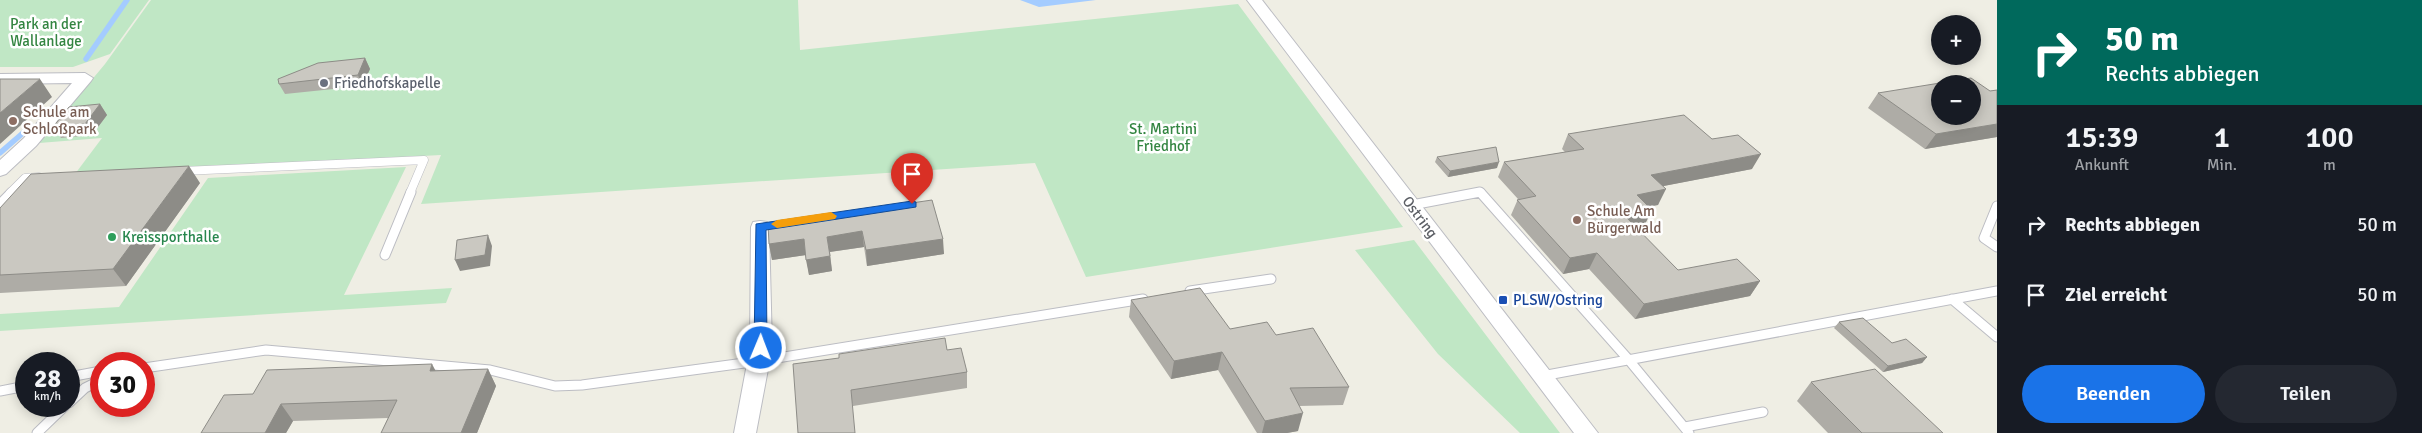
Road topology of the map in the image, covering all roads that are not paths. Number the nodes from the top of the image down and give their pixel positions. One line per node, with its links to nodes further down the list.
1 (1254, 0): 7 (street, Ostring)
2 (0, 78): 3 (street)
3 (0, 170)
4 (175, 171): 11 (lane)
5 (45, 177): 6 (lane)
6 (0, 204)
7 (1412, 205): 18 (lane); 21 (street, Ostring)
8 (1997, 206): 10 (lane)
9 (765, 226): 19 (street)
10 (1997, 248)
11 (385, 255)
12 (1270, 278): 14 (lane)
13 (1997, 290): 16 (lane)
14 (1182, 293)
15 (1152, 298): 19 (lane)
16 (1952, 299): 17 (lane); 18 (lane)
17 (1997, 337)
18 (1628, 359): 21 (lane); 26 (lane)
19 (759, 361): 20 (lane); 28 (street)
20 (155, 366)
21 (1542, 376): 29 (street, Ostring)
22 (15, 388): 23 (lane)
23 (0, 391)
24 (1763, 412): 26 (lane)
25 (52, 417): 27 (lane)
26 (1687, 430)
27 (37, 433)
28 (744, 433)
29 (1587, 433)

